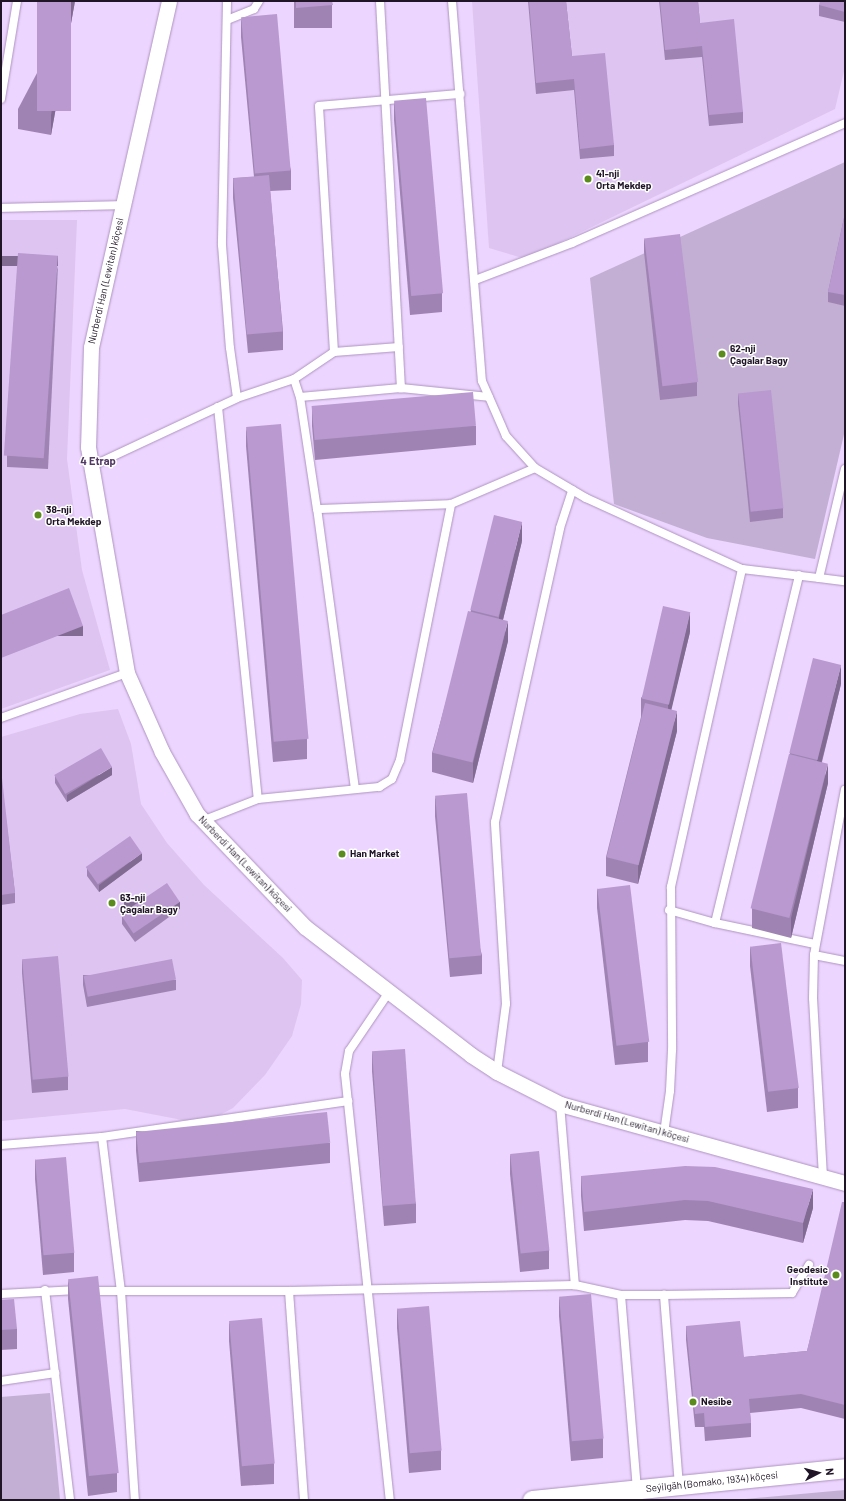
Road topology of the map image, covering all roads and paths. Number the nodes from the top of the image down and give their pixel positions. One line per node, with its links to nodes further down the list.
1 (16, 1): 9 (lane)
2 (169, 1): 12 (street, Nurberdi Han (Lewitan) köçesi)
3 (227, 1): 7 (lane)
4 (259, 1): 7 (lane)
5 (380, 1): 10 (lane)
6 (452, 1): 8 (lane)
7 (227, 20): 21 (lane)
8 (460, 94): 10 (lane); 14 (lane)
9 (1, 100)
10 (386, 101): 15 (lane); 16 (lane)
11 (845, 122): 14 (lane)
12 (123, 205): 13 (lane); 23 (street, Nurberdi Han (Lewitan) köçesi)
13 (1, 208)
14 (475, 280): 20 (lane)
15 (399, 347): 16 (lane); 18 (lane)
16 (334, 352): 17 (lane)
17 (294, 379): 19 (lane); 21 (lane)
18 (401, 388): 19 (lane); 20 (lane)
19 (300, 397): 28 (lane)
20 (489, 397): 24 (lane)
21 (237, 398): 22 (lane)
22 (218, 407): 23 (lane); 37 (lane)
23 (90, 467): 33 (street, Nurberdi Han (Lewitan) köçesi)
24 (535, 468): 26 (lane); 27 (lane)
25 (845, 468): 31 (lane)
26 (572, 490): 29 (lane); 45 (lane)
27 (452, 504): 28 (lane); 35 (lane)
28 (317, 509): 35 (lane)
29 (742, 569): 30 (lane); 39 (lane)
30 (799, 575): 31 (lane); 40 (lane)
31 (819, 578): 32 (lane)
32 (845, 582)
33 (127, 673): 34 (lane); 38 (street, Nurberdi Han (Lewitan) köçesi)
34 (1, 718)
35 (355, 789): 37 (lane)
36 (845, 790): 41 (lane)
37 (258, 799): 38 (lane)
38 (202, 821): 44 (street, Nurberdi Han (Lewitan) köçesi)
39 (670, 910): 40 (lane); 48 (lane)
40 (715, 923): 41 (lane)
41 (815, 944): 42 (lane)
42 (814, 955): 43 (lane); 51 (lane)
43 (845, 961)
44 (389, 992): 45 (street, Nurberdi Han (Lewitan) köçesi); 46 (lane)
45 (497, 1072): 47 (street, Nurberdi Han (Lewitan) köçesi)
46 (348, 1102): 49 (lane); 56 (lane)
47 (560, 1104): 48 (street, Nurberdi Han (Lewitan) köçesi); 54 (lane)
48 (664, 1133): 51 (street, Nurberdi Han (Lewitan) köçesi)
49 (102, 1137): 50 (lane); 57 (lane)
50 (1, 1145)
51 (823, 1177): 52 (street, Nurberdi Han (Lewitan) köçesi)
52 (845, 1183)
53 (808, 1265): 61 (lane)
54 (576, 1285): 56 (lane); 60 (lane)
55 (45, 1290): 57 (lane); 59 (lane); 62 (lane)
56 (369, 1290): 58 (lane); 70 (lane)
57 (121, 1291): 58 (lane); 68 (lane)
58 (289, 1291): 69 (lane)
59 (1, 1294)
60 (621, 1295): 61 (lane); 66 (lane)
61 (664, 1295): 65 (lane)
62 (55, 1373): 63 (lane); 67 (lane)
63 (1, 1381)
64 (845, 1468): 65 (street, Seýilgäh (Bomako, 1934) köçesi)
65 (680, 1486): 66 (street, Seýilgäh (Bomako, 1934) köçesi)
66 (637, 1490): 71 (street, Seýilgäh (Bomako, 1934) köçesi)
67 (70, 1500)
68 (135, 1500)
69 (304, 1500)
70 (390, 1500)
71 (532, 1500)

